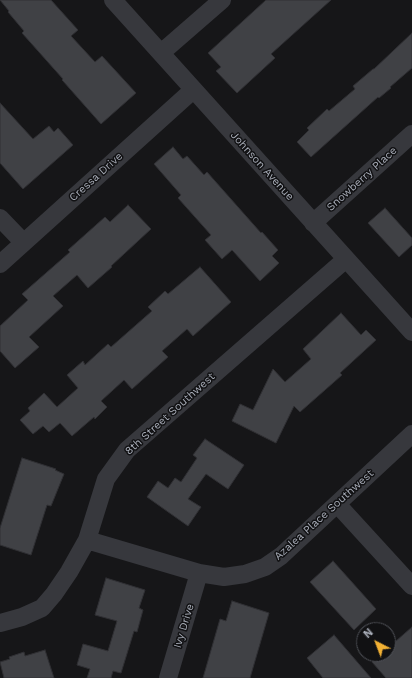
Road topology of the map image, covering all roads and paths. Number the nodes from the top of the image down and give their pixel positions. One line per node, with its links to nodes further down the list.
1 (113, 0): 3 (street, Johnson Avenue)
2 (222, 0): 3 (street)
3 (161, 53): 4 (street, Johnson Avenue)
4 (193, 90): 7 (street, Johnson Avenue); 8 (street, Cressa Drive)
5 (412, 134): 7 (street, Snowberry Place)
6 (0, 218): 8 (street)
7 (313, 223): 9 (street, Johnson Avenue)
8 (23, 242): 10 (street, Cressa Drive)
9 (346, 259): 11 (street, Johnson Avenue); 14 (street, 8th Street Southwest)
10 (0, 264)
11 (412, 332)
12 (412, 434): 13 (street, Azalea Place Southwest)
13 (337, 504): 15 (street, Azalea Place Southwest); 16 (street)
14 (87, 540): 15 (street, Azalea Place Southwest); 17 (street, 8th Street Southwest)
15 (200, 573): 18 (street, Ivy Drive)
16 (412, 586)
17 (0, 623)
18 (168, 678)

